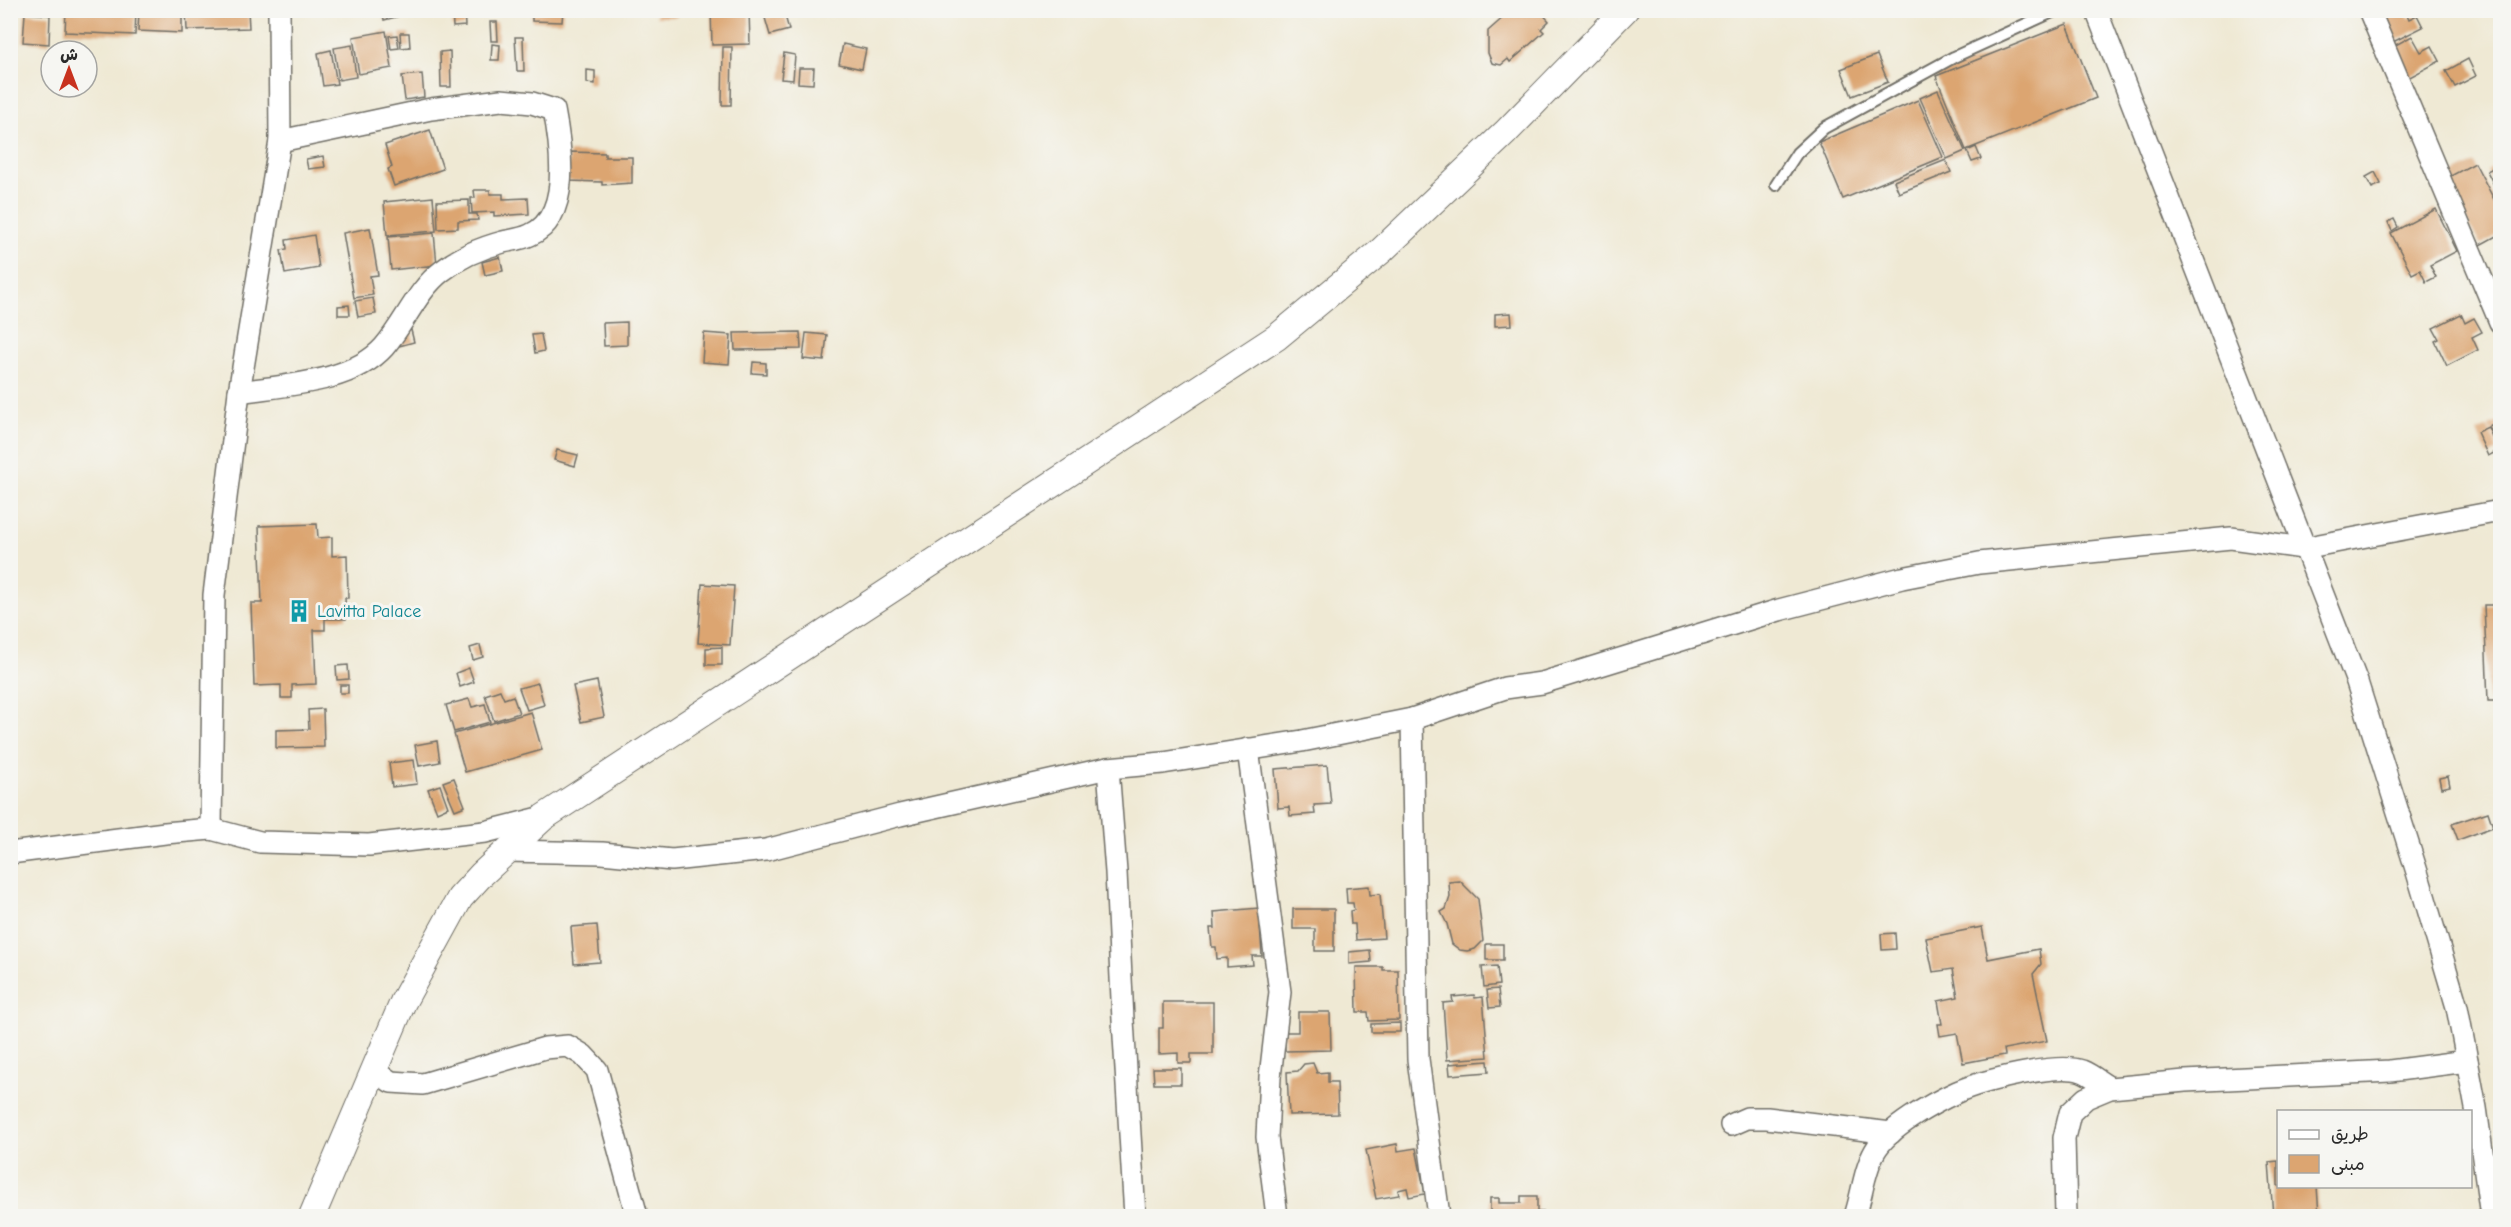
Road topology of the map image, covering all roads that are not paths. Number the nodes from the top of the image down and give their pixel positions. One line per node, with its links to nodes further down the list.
1 (279, 10): 6 (street)
2 (1625, 10): 15 (street)
3 (2057, 10): 7 (lane)
4 (2096, 10): 11 (street)
5 (2369, 10): 8 (street)
6 (280, 141): 9 (street); 9 (street)
7 (1776, 185)
8 (2500, 322)
9 (239, 392): 16 (street)
10 (2500, 511): 11 (street)
11 (2304, 548): 12 (street); 19 (street)
12 (1413, 719): 13 (street); 28 (street)
13 (1248, 749): 14 (street); 27 (street)
14 (1108, 768): 17 (street); 26 (street)
15 (544, 817): 16 (street); 17 (street)
16 (211, 829): 18 (street)
17 (507, 850): 20 (street)
18 (10, 853)
19 (2467, 1061): 21 (street); 31 (street)
20 (374, 1070): 24 (street); 25 (street)
21 (2110, 1088): 23 (street); 30 (street)
22 (1731, 1125): 23 (street)
23 (1891, 1132): 29 (street)
24 (312, 1216)
25 (637, 1216)
26 (1135, 1216)
27 (1277, 1216)
28 (1439, 1216)
29 (1855, 1216)
30 (2066, 1216)
31 (2491, 1216)

